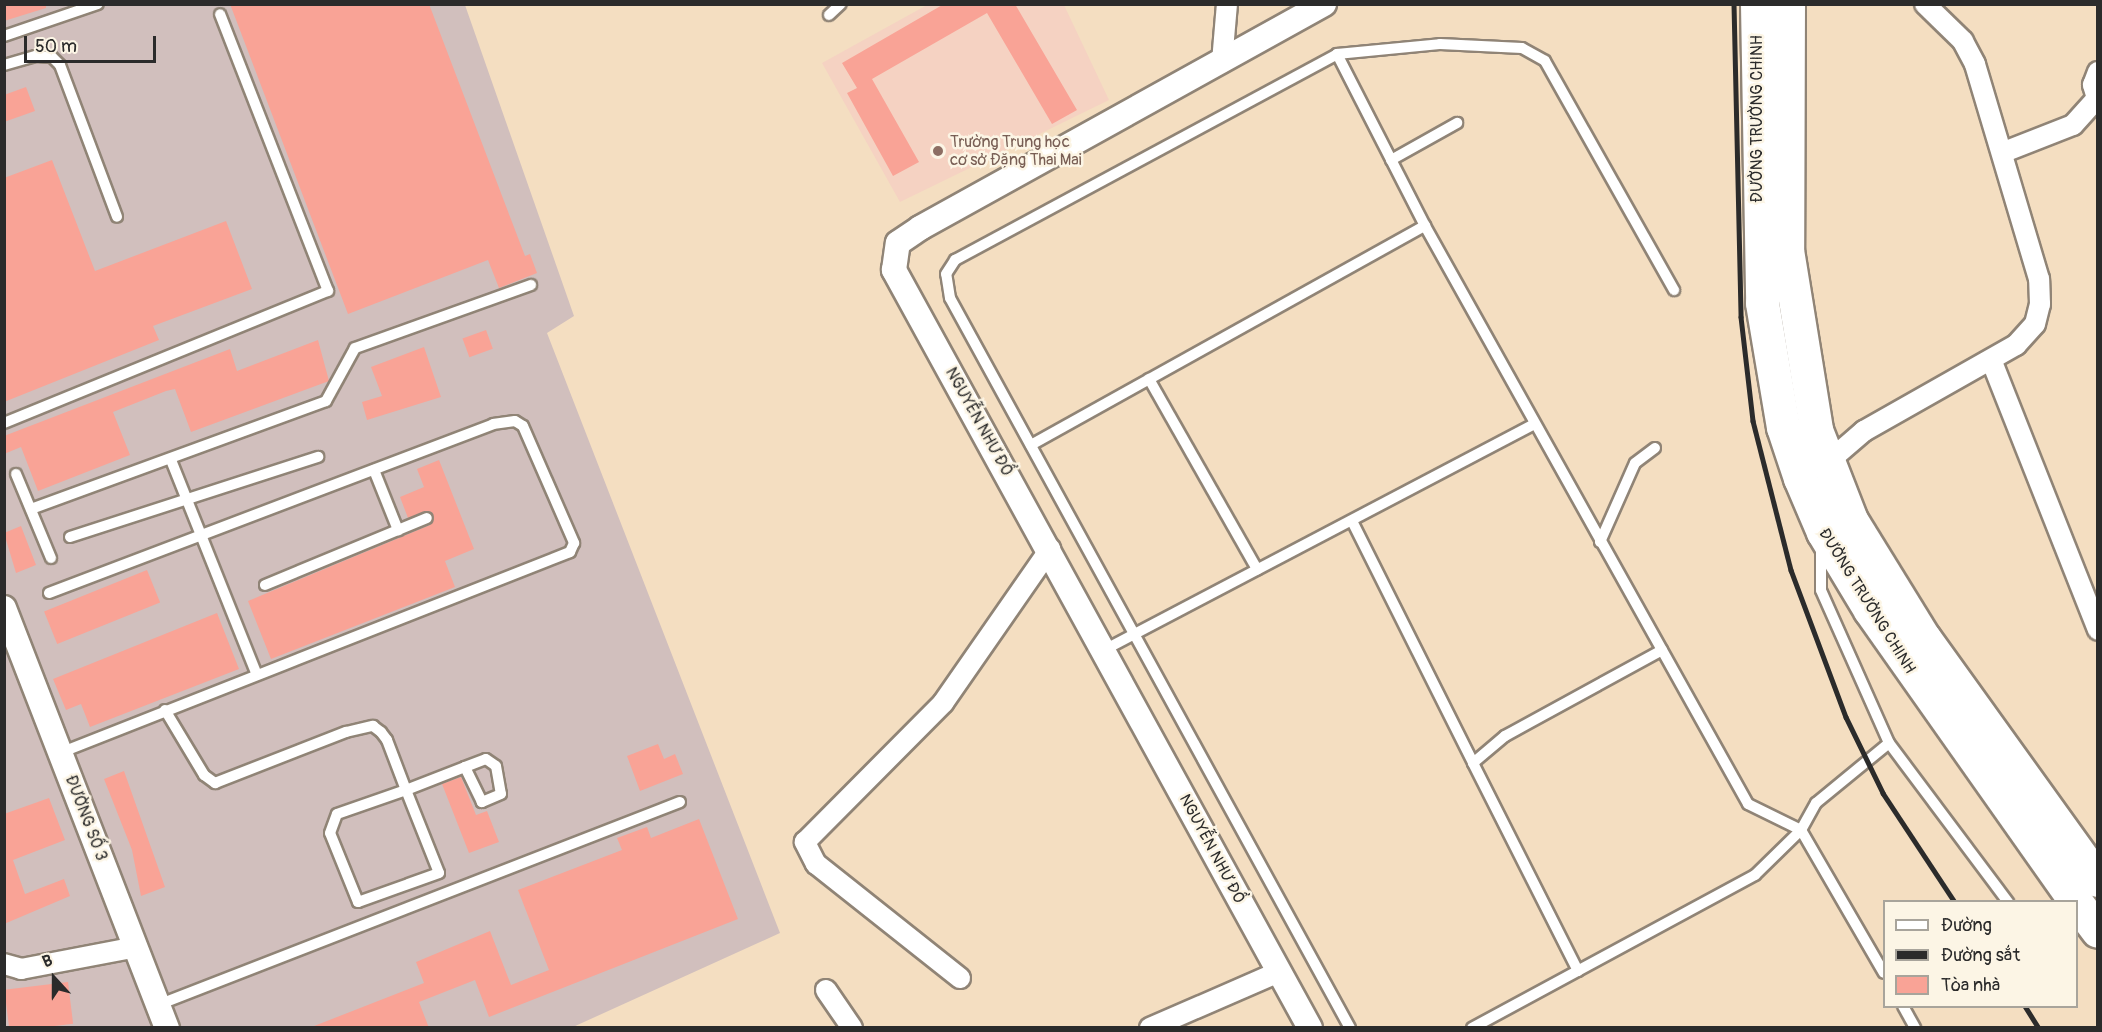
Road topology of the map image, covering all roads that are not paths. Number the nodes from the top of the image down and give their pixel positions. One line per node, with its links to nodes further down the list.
1 (98, 4): 10 (lane)
2 (841, 4): 9 (lane)
3 (1227, 4): 12 (street)
4 (1324, 4): 12 (street, NGUYỄN NHƯ ĐỔ)
5 (1757, 4): 37 (highway, ĐƯỜNG TRƯỜNG CHINH)
6 (1788, 4): 30 (highway, ĐƯỜNG TRƯỜNG CHINH)
7 (1925, 4): 16 (street)
8 (220, 14): 24 (lane)
9 (829, 15)
10 (4, 36)
11 (1337, 54): 17 (lane); 21 (lane); 26 (lane)
12 (1222, 62): 42 (street, NGUYỄN NHƯ ĐỔ)
13 (4, 65): 18 (lane)
14 (2097, 72): 16 (street)
15 (1457, 123): 17 (lane)
16 (2004, 152): 22 (street)
17 (1391, 160): 19 (lane)
18 (117, 217)
19 (1425, 226): 23 (lane); 25 (lane)
20 (531, 285): 29 (lane)
21 (1674, 290)
22 (1992, 362): 30 (street); 48 (street)
23 (1149, 379): 26 (lane); 44 (lane)
24 (4, 423)
25 (1534, 424): 36 (lane); 41 (lane)
26 (1031, 445): 49 (lane)
27 (1655, 448): 41 (lane)
28 (318, 457): 33 (lane)
29 (171, 460): 33 (lane); 34 (lane)
30 (1828, 462): 37 (highway, ĐƯỜNG TRƯỜNG CHINH)
31 (374, 470): 38 (lane); 39 (lane); 52 (lane)
32 (16, 474): 34 (lane)
33 (186, 497): 39 (lane); 40 (lane)
34 (31, 509): 43 (lane)
35 (426, 518): 38 (lane)
36 (1352, 521): 44 (lane); 56 (lane)
37 (1837, 526): 54 (lane); 61 (highway, ĐƯỜNG TRƯỜNG CHINH); 63 (highway, ĐƯỜNG TRƯỜNG CHINH)
38 (398, 530): 45 (lane)
39 (202, 535): 46 (lane); 52 (lane)
40 (70, 537)
41 (1600, 542): 51 (lane)
42 (1050, 549): 50 (street, NGUYỄN NHƯ ĐỔ); 71 (street)
43 (51, 558)
44 (1257, 569): 49 (lane)
45 (265, 585)
46 (49, 593)
47 (5, 613): 55 (street, ĐƯỜNG SỐ 3)
48 (2097, 630)
49 (1135, 634): 50 (lane); 80 (lane)
50 (1104, 650): 70 (street, NGUYỄN NHƯ ĐỔ)
51 (1662, 650): 56 (lane); 60 (lane)
52 (256, 672): 53 (lane)
53 (165, 710): 55 (lane); 58 (lane)
54 (1889, 743): 60 (lane); 62 (lane)
55 (60, 753): 66 (street, ĐƯỜNG SỐ 3)
56 (1473, 763): 68 (lane)
57 (465, 767): 58 (lane)
58 (406, 790): 58 (lane)
59 (680, 802): 73 (lane)
60 (1801, 830): 68 (lane); 69 (lane)
61 (2097, 880)
62 (2007, 900)
63 (2075, 900)
64 (2078, 905): 65 (highway, ĐƯỜNG TRƯỜNG CHINH)
65 (2097, 931)
66 (136, 947): 67 (street); 73 (street, ĐƯỜNG SỐ 3)
67 (4, 964)
68 (1578, 971): 75 (lane)
69 (1883, 971)
70 (1279, 972): 78 (street); 79 (street, NGUYỄN NHƯ ĐỔ)
71 (960, 978)
72 (826, 990): 77 (street)
73 (158, 1005): 76 (street, ĐƯỜNG SỐ 3)
74 (1904, 1008): 81 (lane)
75 (1480, 1026)
76 (167, 1028)
77 (852, 1028)
78 (1150, 1028)
79 (1310, 1028)
80 (1350, 1028)
81 (1915, 1028)

